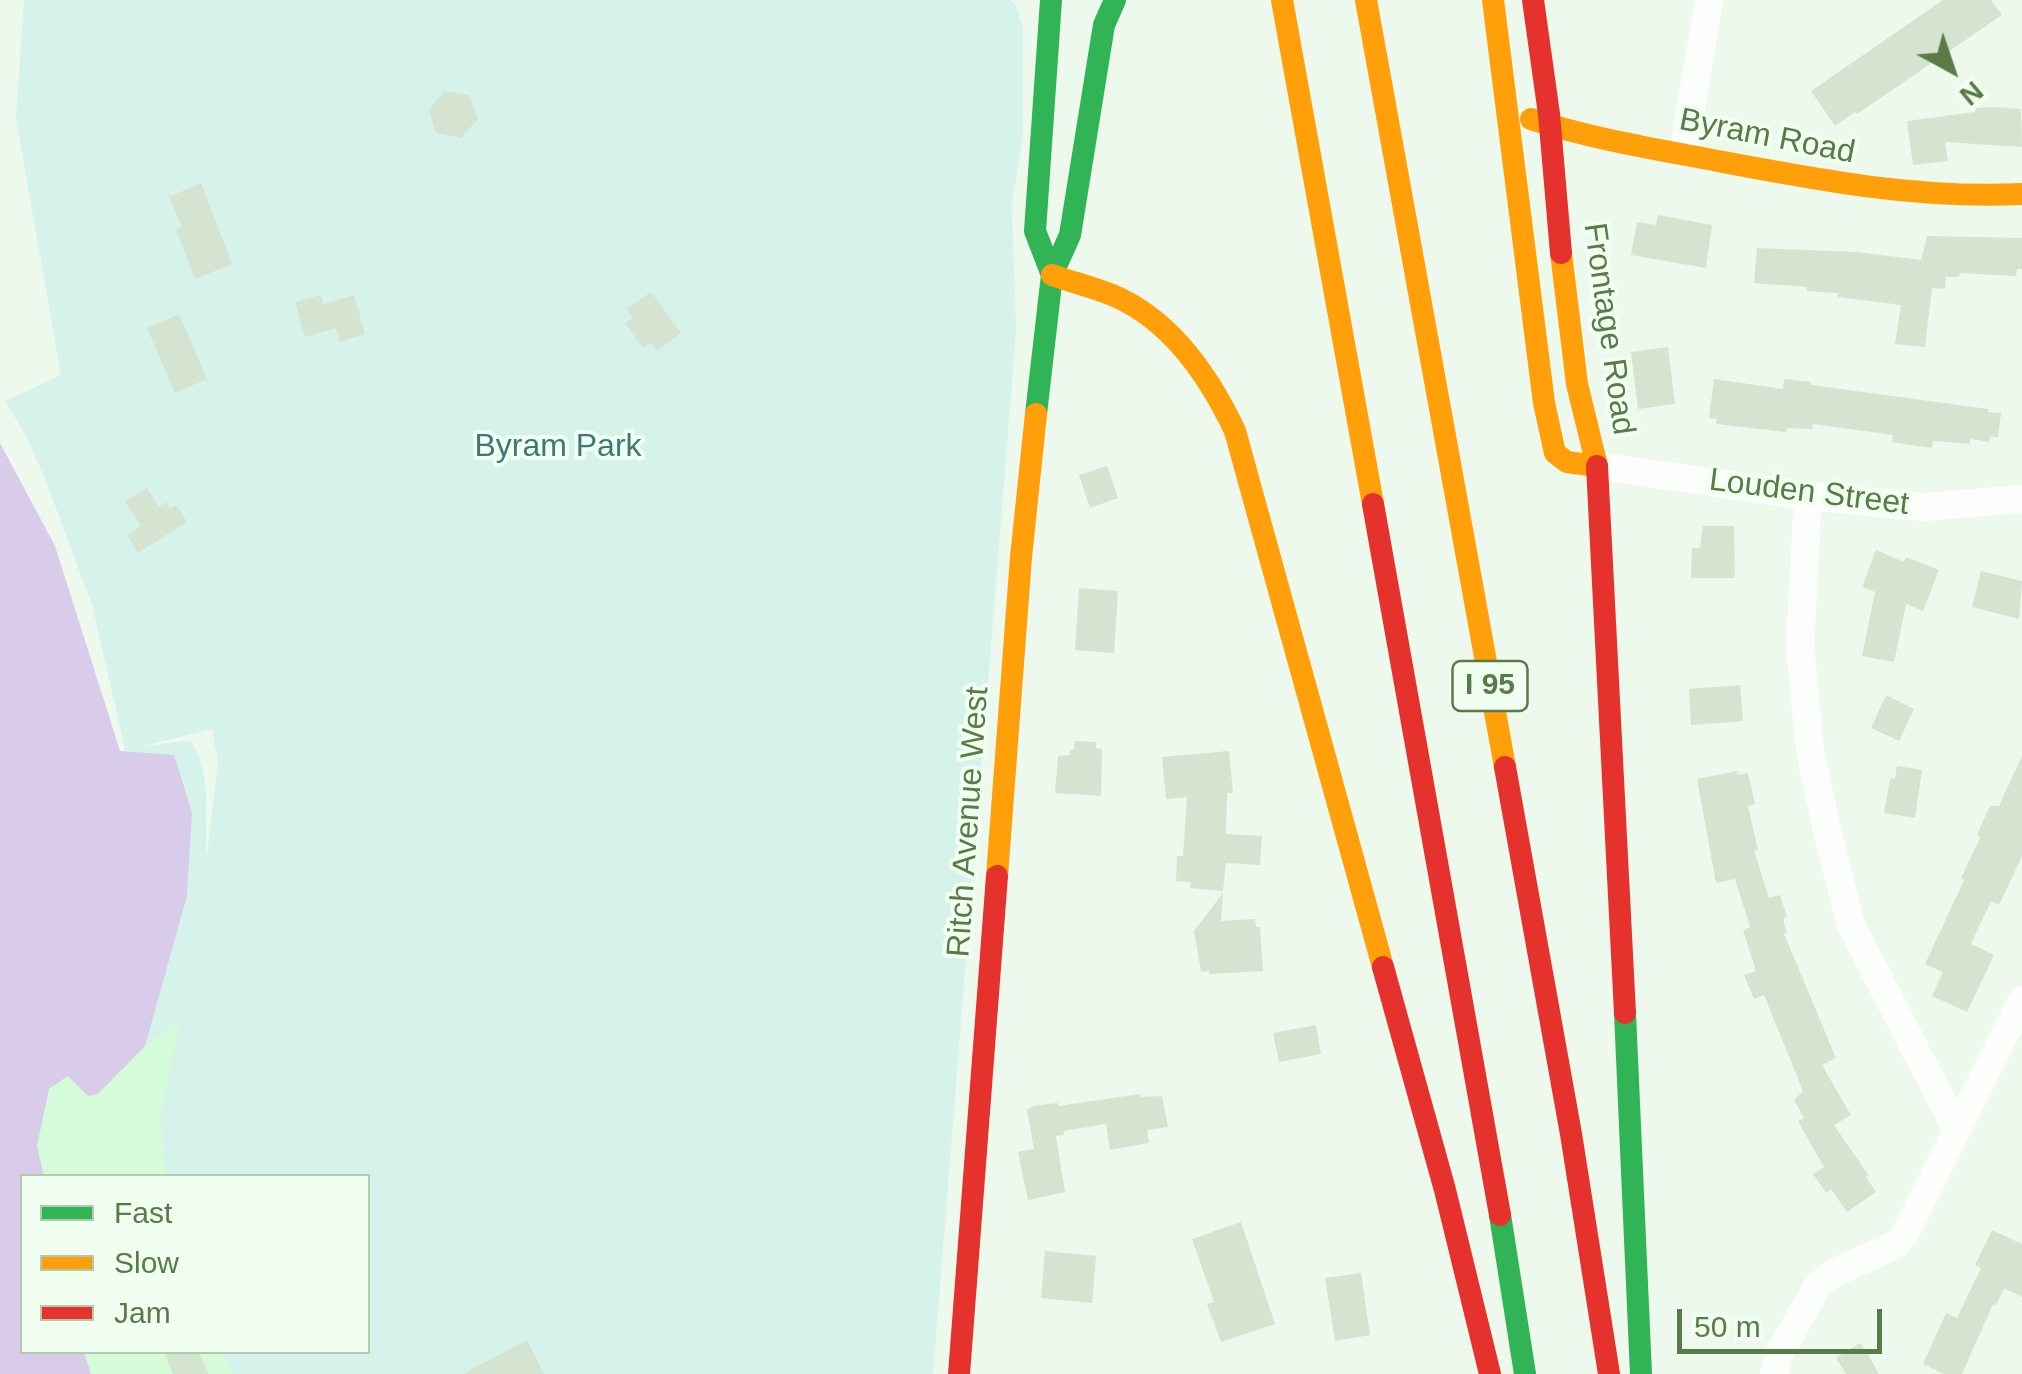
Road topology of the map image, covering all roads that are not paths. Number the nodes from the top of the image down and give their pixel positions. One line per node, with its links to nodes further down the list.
1 (1051, 0): 12 (main road, Ritch Avenue West)
2 (1115, 0): 12 (main road, Ritch Avenue West)
3 (1282, 0): 20 (main road, I 95)
4 (1366, 0): 21 (main road, I 95)
5 (1493, 0): 8 (main road, Frontage Road)
6 (1534, 0): 9 (main road, Frontage Road)
7 (1709, 0): 10 (street)
8 (1505, 109): 9 (main road, Byram Road); 13 (main road, Frontage Road)
9 (1551, 126): 10 (main road, Byram Road); 13 (main road, Frontage Road)
10 (1683, 154): 11 (main road, Byram Road)
11 (2022, 194)
12 (1052, 275): 18 (main road, Ritch Avenue West); 19 (main road)
13 (1598, 466): 14 (street, Louden Street); 22 (main road)
14 (1808, 496): 15 (street, Louden Street); 17 (street)
15 (2022, 499)
16 (2022, 1000): 17 (street)
17 (1957, 1130): 23 (street)
18 (959, 1374)
19 (1490, 1374)
20 (1525, 1374)
21 (1608, 1374)
22 (1641, 1374)
23 (1774, 1374)

